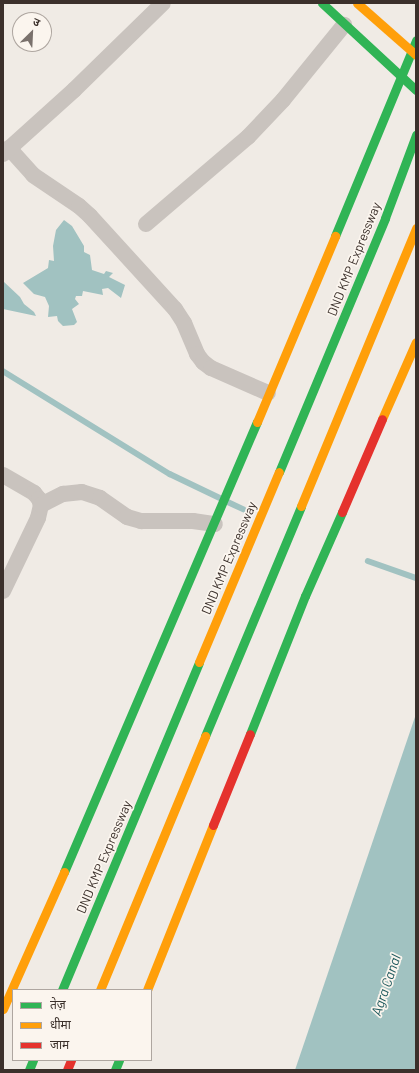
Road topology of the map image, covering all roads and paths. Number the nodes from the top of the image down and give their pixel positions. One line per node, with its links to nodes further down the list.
1 (163, 3): 10 (street)
2 (322, 3): 4 (main road)
3 (357, 3): 6 (main road)
4 (344, 25): 7 (main road); 11 (street)
5 (416, 40): 6 (main road)
6 (414, 53): 7 (main road)
7 (402, 76): 8 (main road); 14 (main road)
8 (416, 90)
9 (416, 135): 19 (main road, DND KMP Expressway)
10 (6, 151): 14 (street)
11 (146, 224)
12 (415, 230): 20 (main road)
13 (416, 342): 21 (main road)
14 (268, 393): 17 (main road)
15 (3, 475): 16 (street)
16 (41, 505): 17 (street); 18 (street)
17 (217, 519): 22 (main road)
18 (3, 591)
19 (62, 989)
20 (100, 989)
21 (147, 989)
22 (3, 1009)

